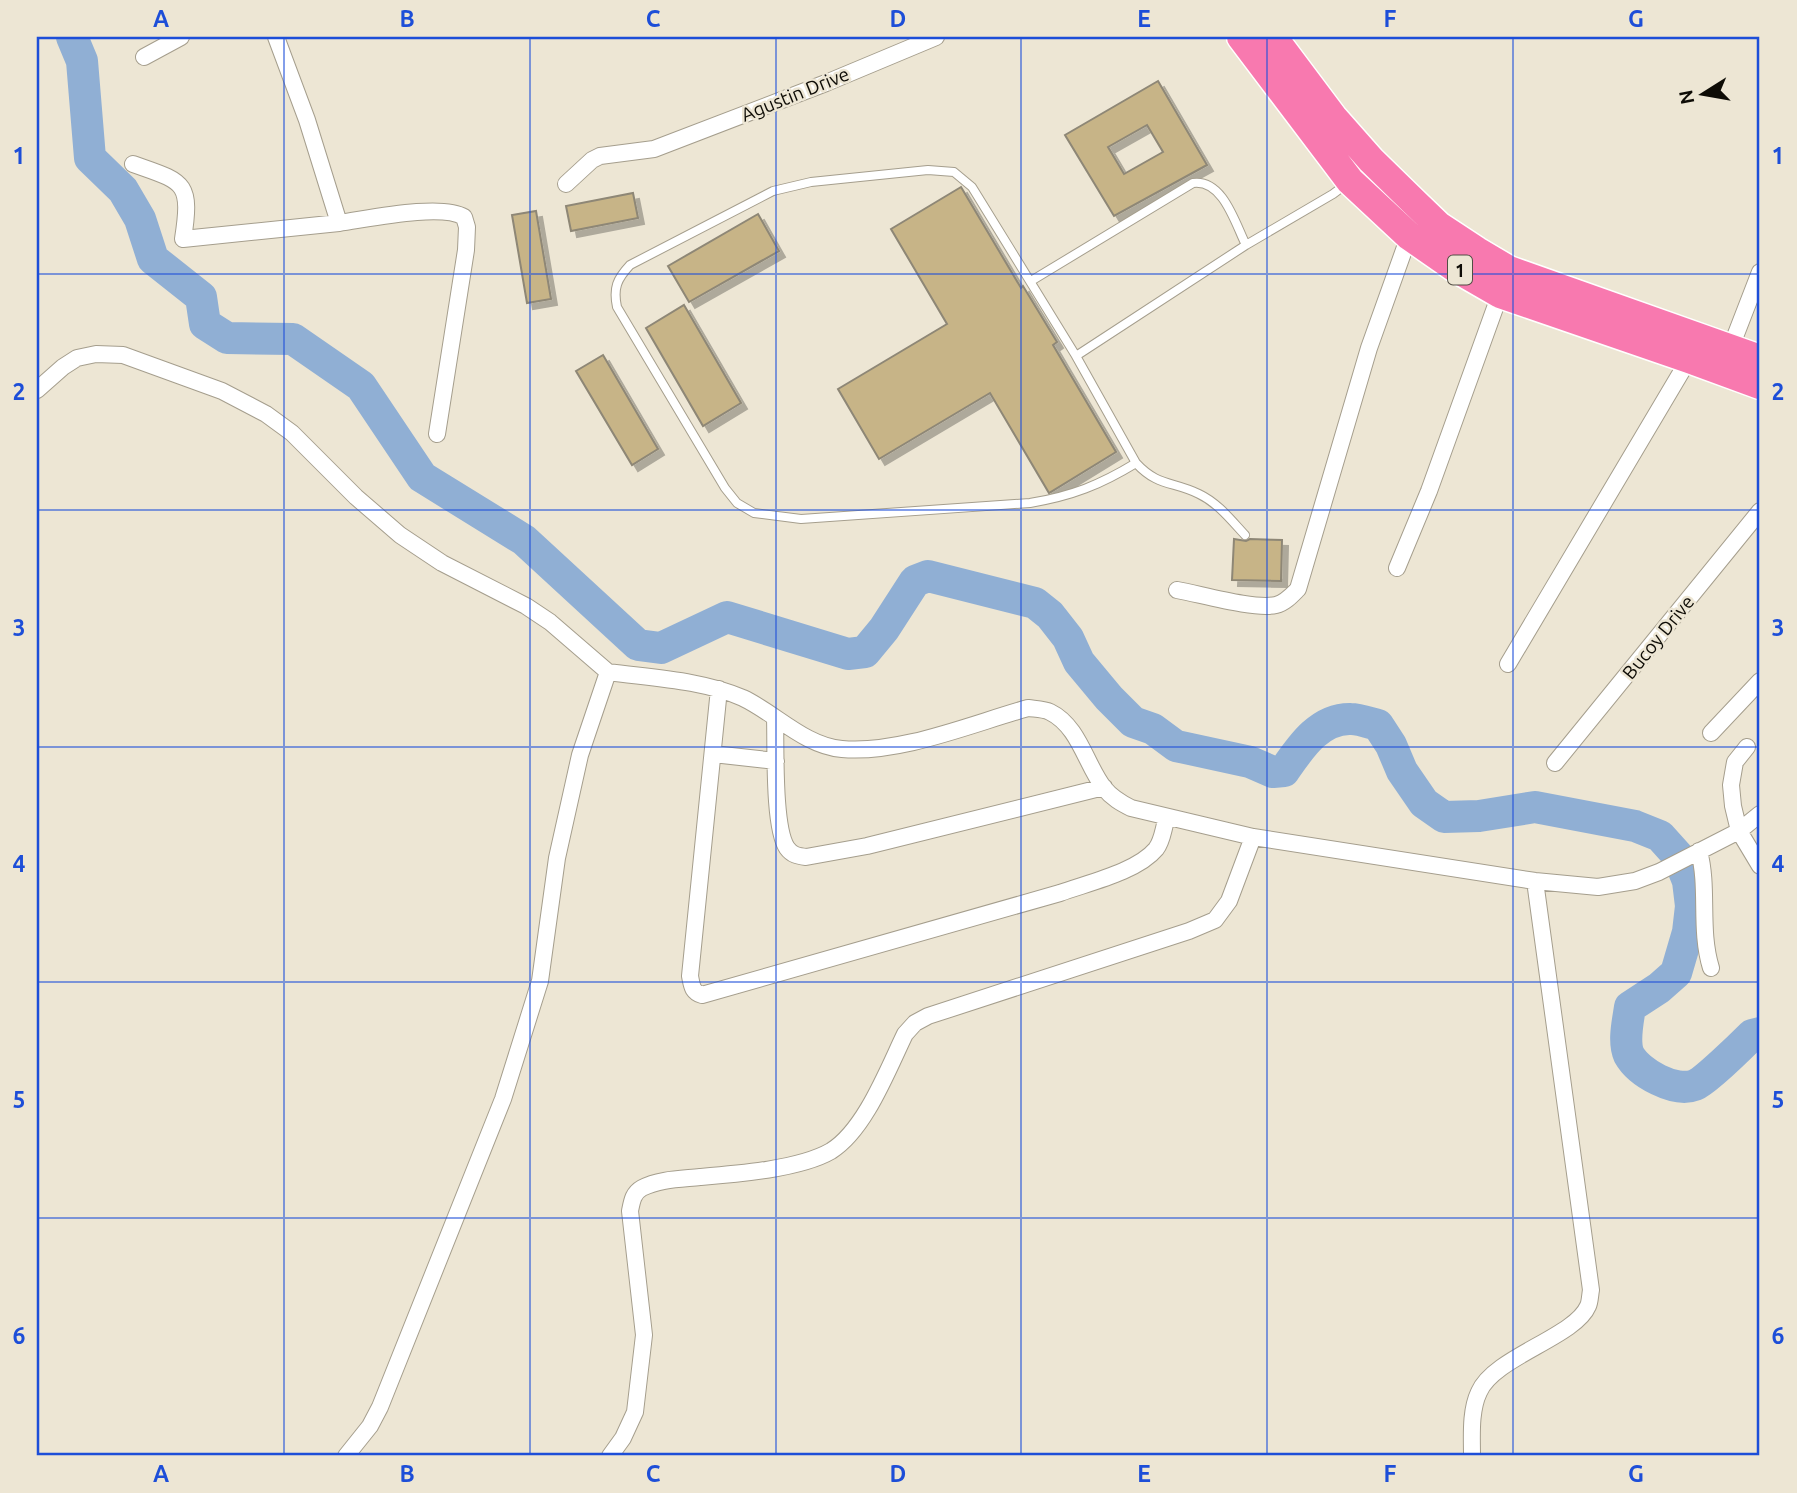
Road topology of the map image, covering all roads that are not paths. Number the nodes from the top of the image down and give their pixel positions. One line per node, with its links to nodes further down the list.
1 (181, 37): 6 (street)
2 (276, 37): 10 (street)
3 (936, 37): 9 (street, Agustin Drive)
4 (1241, 37): 8 (highway, 1)
5 (1273, 37): 8 (highway, 1)
6 (144, 57)
7 (133, 164): 10 (street)
8 (1361, 170): 11 (highway, 1); 12 (lane); 16 (highway, 1)
9 (566, 184)
10 (340, 223): 22 (street)
11 (1409, 236): 15 (highway, 1); 27 (street)
12 (1246, 245): 14 (lane); 17 (lane)
13 (1760, 272): 16 (street)
14 (1031, 281): 17 (lane); 23 (lane)
15 (1500, 294): 18 (highway, 1); 26 (street)
16 (1731, 347): 19 (highway, 1)
17 (1076, 356): 23 (lane)
18 (1689, 359): 20 (highway, 1); 28 (street)
19 (1760, 359)
20 (1760, 386)
21 (37, 390): 29 (street)
22 (437, 434)
23 (1136, 463): 25 (lane)
24 (1760, 511): 37 (street, Bucoy Drive)
25 (1245, 535)
26 (1397, 568)
27 (1177, 590)
28 (1508, 664)
29 (608, 671): 31 (street); 47 (street)
30 (1760, 681): 33 (street)
31 (719, 690): 32 (street); 35 (street)
32 (775, 718): 36 (street); 38 (street)
33 (1711, 733)
34 (1747, 747): 41 (street)
35 (713, 754): 36 (street); 40 (street)
36 (776, 761): 38 (street)
37 (1555, 763)
38 (1104, 787): 40 (street)
39 (1760, 814): 41 (street)
40 (1167, 818): 42 (street)
41 (1739, 831): 43 (street); 44 (street)
42 (1253, 837): 45 (street); 48 (street)
43 (1699, 851): 45 (street); 46 (street)
44 (1760, 866)
45 (1535, 881): 49 (street)
46 (1711, 968)
47 (346, 1456)
48 (610, 1456)
49 (1472, 1456)

